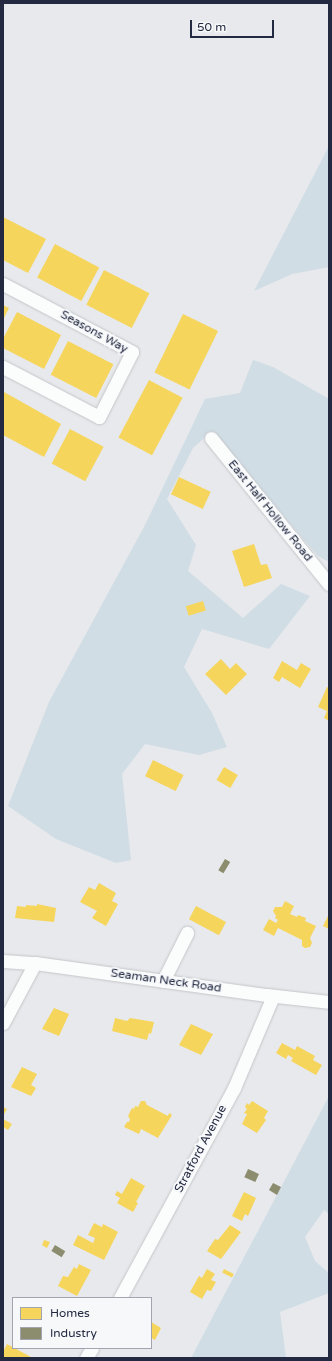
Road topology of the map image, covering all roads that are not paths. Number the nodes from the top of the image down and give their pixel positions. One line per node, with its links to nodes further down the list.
1 (3, 284): 2 (street, Seasons Way)
2 (3, 368)
3 (210, 438): 4 (street, East Half Hollow Road)
4 (329, 584)
5 (187, 933): 8 (street)
6 (3, 961): 7 (street, Seaman Neck Road)
7 (35, 963): 8 (street, Seaman Neck Road); 11 (street)
8 (163, 981): 9 (street, Seaman Neck Road)
9 (273, 996): 10 (street, Seaman Neck Road); 12 (street, Stratford Avenue)
10 (329, 1002)
11 (3, 1023)
12 (121, 1297)
13 (91, 1349): 14 (street)
14 (86, 1358)

